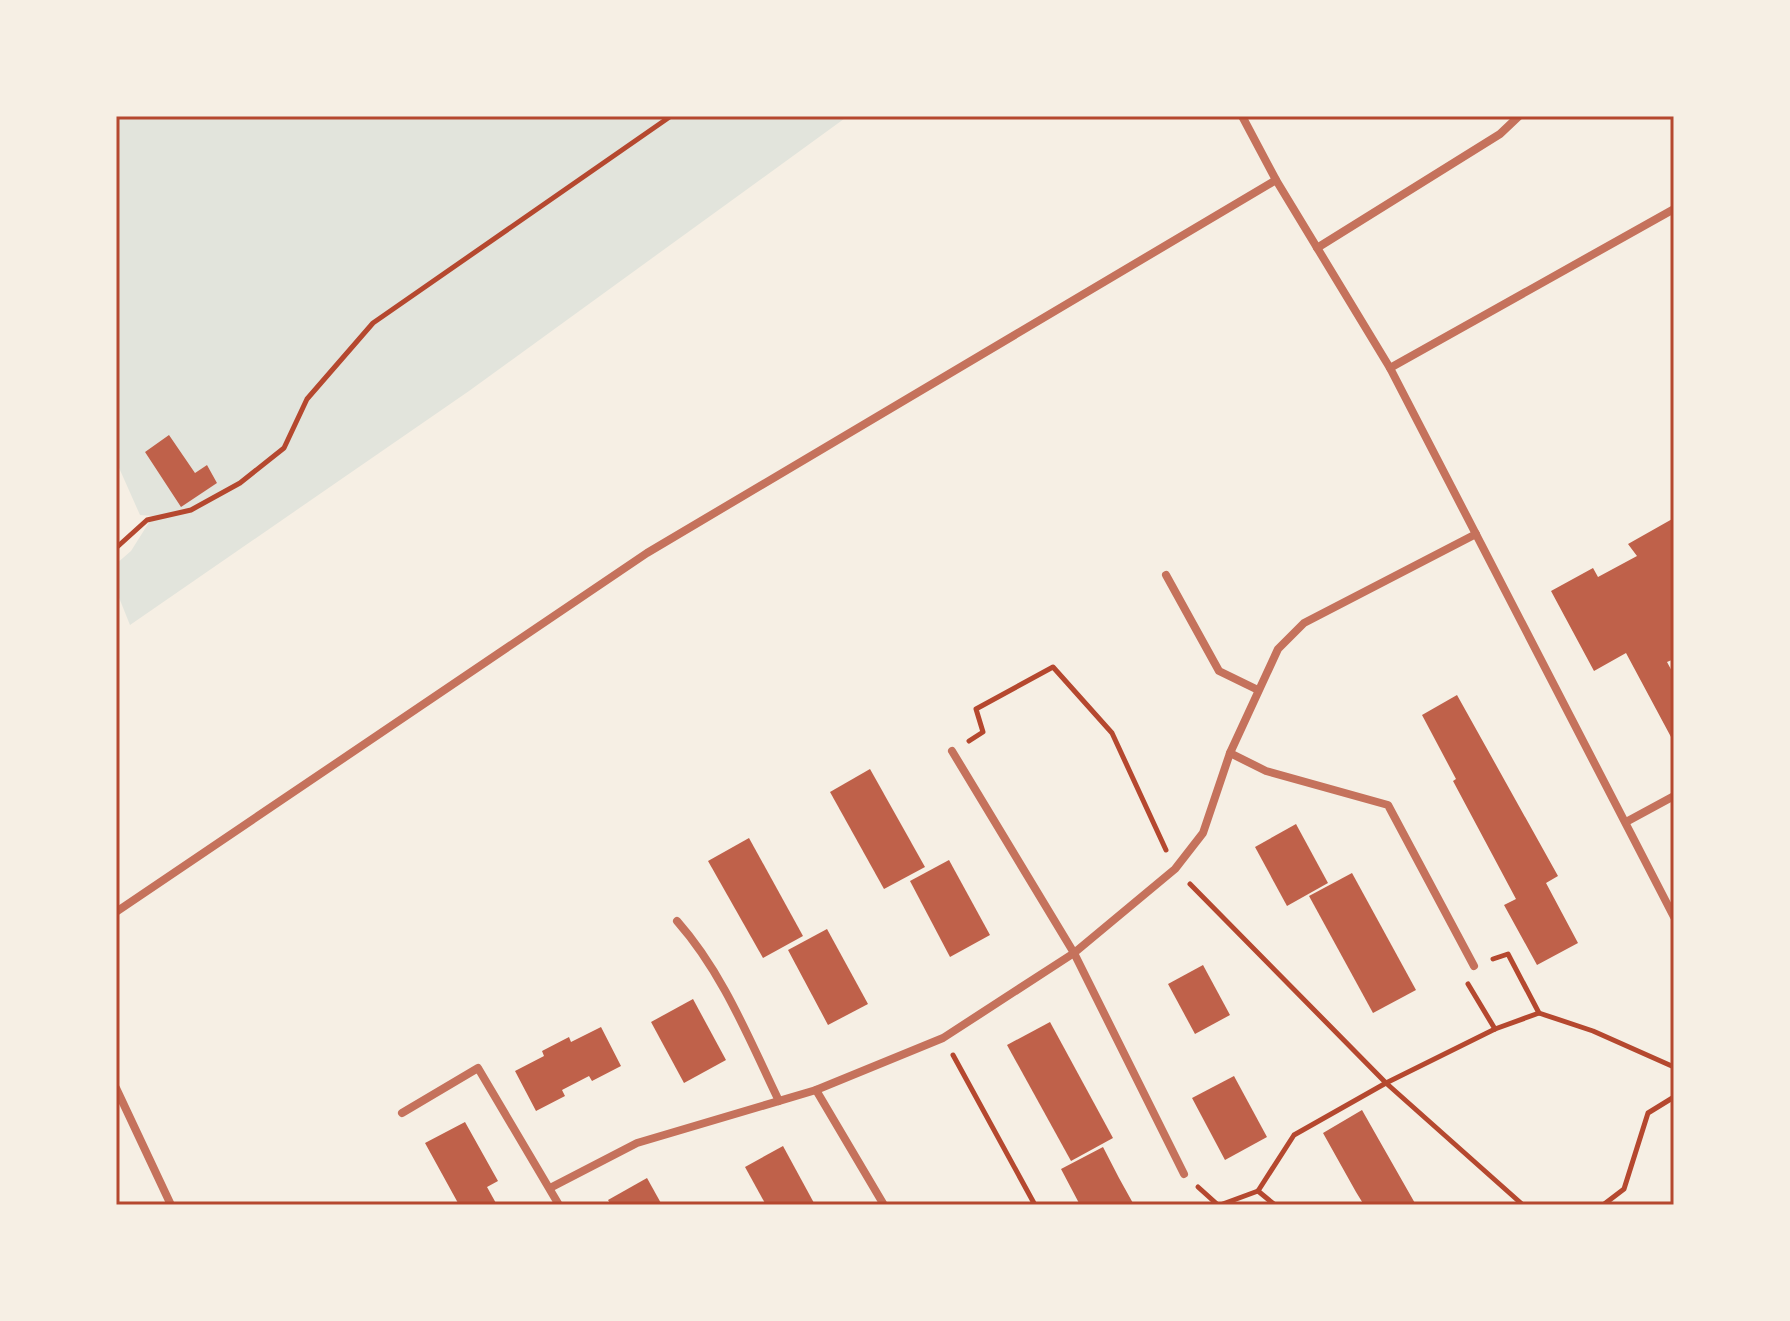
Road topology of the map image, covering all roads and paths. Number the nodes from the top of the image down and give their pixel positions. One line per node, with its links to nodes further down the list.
1 (671, 116): 9 (path)
2 (1242, 116): 4 (street)
3 (1519, 116): 6 (street)
4 (1276, 180): 6 (street); 17 (street)
5 (1674, 209): 7 (street)
6 (1317, 248): 7 (street)
7 (1390, 368): 8 (street)
8 (1476, 534): 11 (street); 15 (street)
9 (116, 548)
10 (1166, 575): 11 (street)
11 (1258, 690): 13 (street)
12 (952, 751): 16 (path); 20 (street)
13 (1230, 753): 16 (street); 21 (street)
14 (1674, 796): 15 (street)
15 (1626, 822): 18 (street)
16 (1175, 869): 20 (street); 26 (path)
17 (116, 912)
18 (1674, 917)
19 (677, 921): 30 (street)
20 (1074, 953): 24 (street); 32 (street)
21 (1474, 966): 22 (path); 23 (path)
22 (1539, 1013): 23 (path); 25 (path)
23 (1495, 1029): 26 (path)
24 (943, 1038): 28 (street); 38 (path)
25 (1674, 1067)
26 (1386, 1083): 34 (path); 41 (path)
27 (116, 1088): 35 (street)
28 (816, 1090): 30 (street); 37 (street)
29 (1674, 1097): 42 (path)
30 (779, 1101): 33 (street)
31 (402, 1113): 33 (street)
32 (1184, 1174)
33 (550, 1188): 36 (street)
34 (1258, 1191): 39 (path); 40 (path)
35 (171, 1205)
36 (559, 1205)
37 (884, 1205)
38 (1035, 1205)
39 (1220, 1205)
40 (1275, 1205)
41 (1523, 1205)
42 (1603, 1205)

